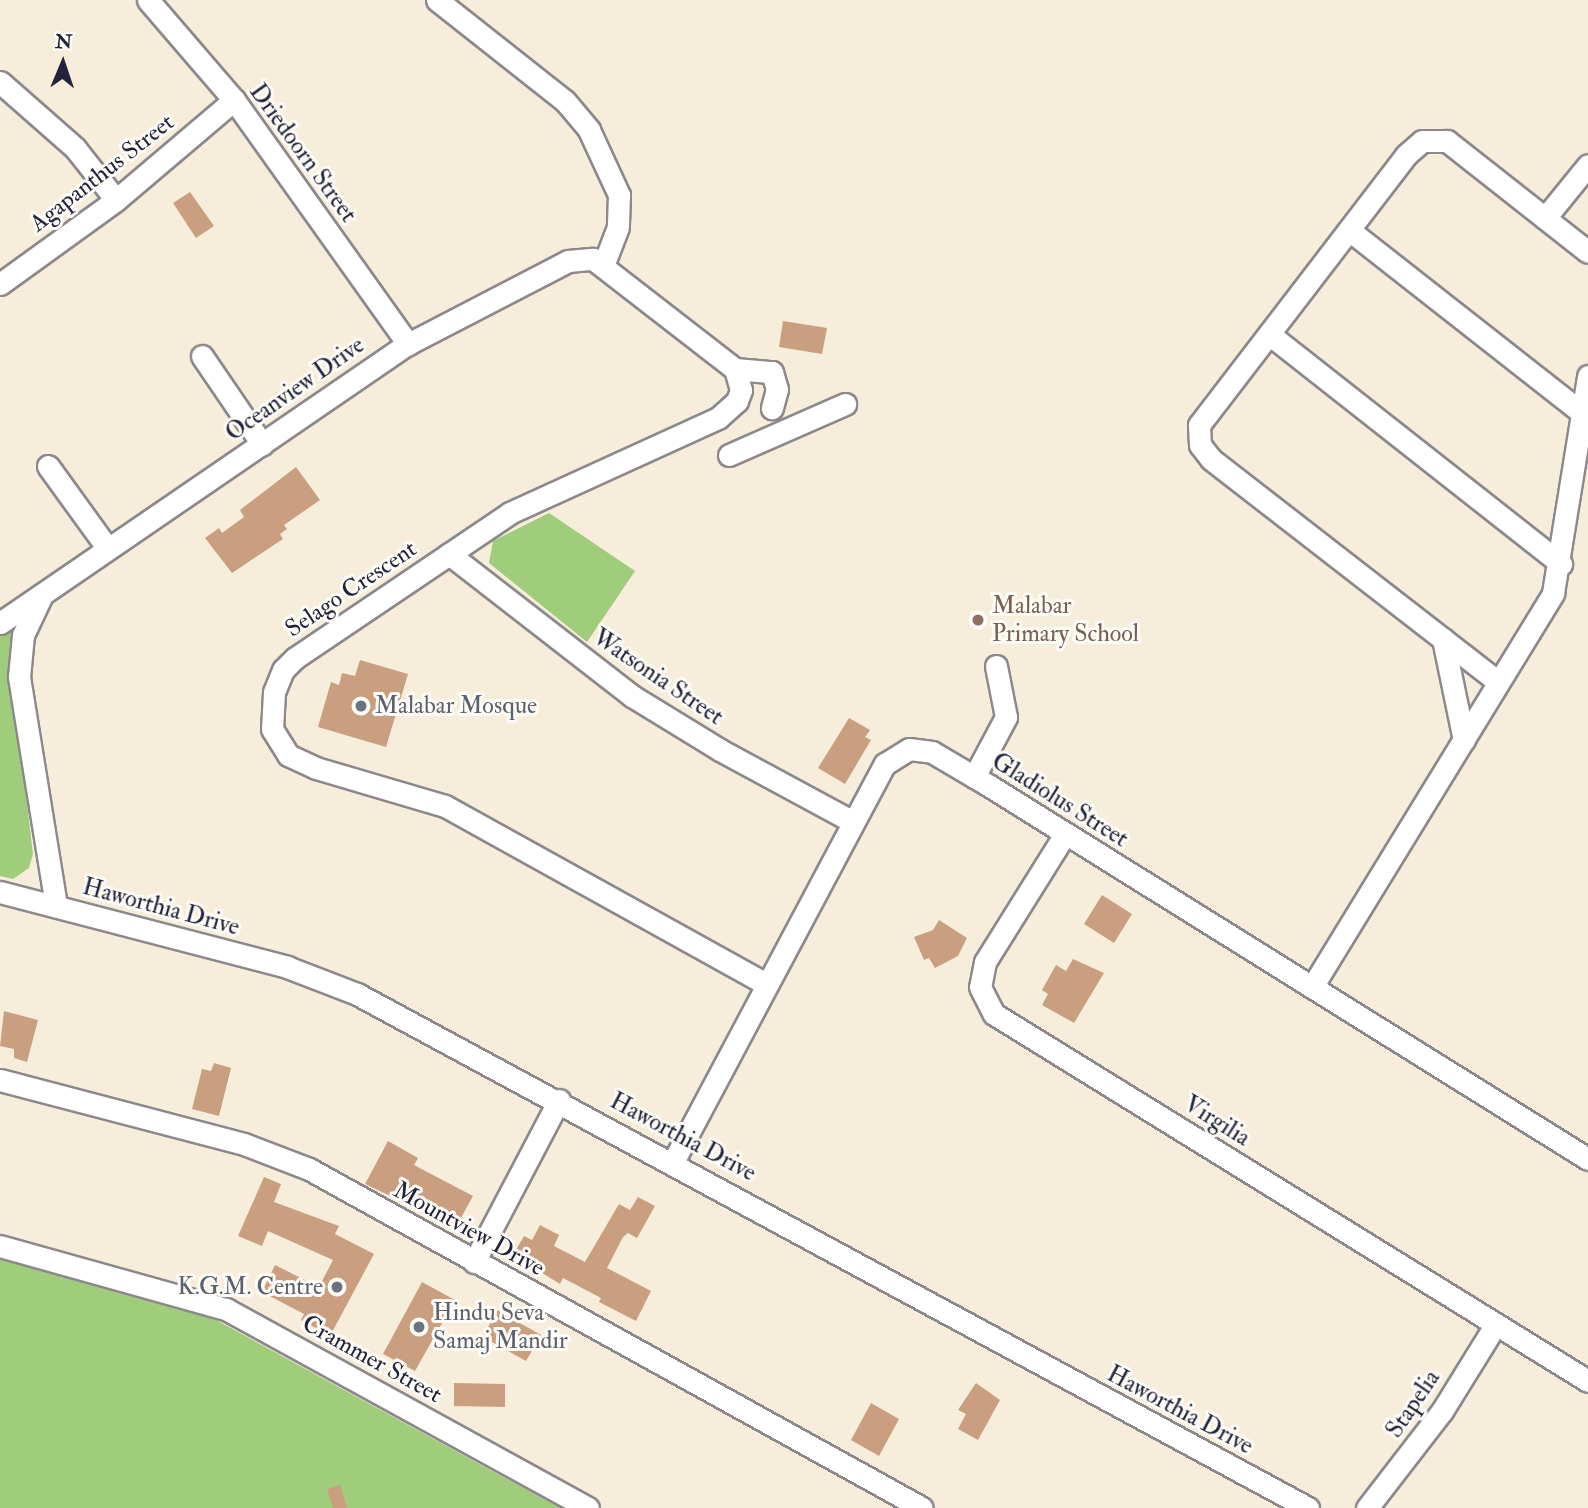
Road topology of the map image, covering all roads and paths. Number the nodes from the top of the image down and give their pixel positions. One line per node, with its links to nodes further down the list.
1 (148, 0): 4 (street, Driedoorn Street)
2 (437, 0): 10 (street)
3 (0, 82): 6 (street)
4 (234, 100): 6 (street, Agapanthus Street); 13 (street, Driedoorn Street)
5 (1588, 165): 7 (street)
6 (116, 201): 11 (street, Agapanthus Street)
7 (1545, 218): 8 (street); 9 (street)
8 (1349, 230): 12 (street); 20 (street)
9 (1588, 253)
10 (599, 262): 13 (street, Oceanview Drive); 15 (street)
11 (0, 284)
12 (1269, 334): 27 (street); 30 (street)
13 (408, 344): 22 (street, Oceanview Drive)
14 (202, 356): 22 (street)
15 (735, 369): 17 (street); 19 (street)
16 (1588, 381): 20 (street)
17 (739, 396): 19 (street); 26 (street, Selago Crescent)
18 (845, 404): 21 (street)
19 (772, 408): 21 (street)
20 (1582, 413): 27 (street)
21 (782, 432): 23 (street)
22 (262, 444): 25 (street, Oceanview Drive)
23 (729, 455)
24 (48, 466): 25 (street)
25 (108, 549): 28 (street, Oceanview Drive)
26 (449, 554): 35 (street, Watsonia Street); 39 (street, Selago Crescent)
27 (1561, 564): 32 (street)
28 (42, 595): 29 (street, Oceanview Drive); 38 (street, Oceanview Drive)
29 (0, 623)
30 (1443, 639): 32 (street); 33 (street)
31 (996, 666): 34 (street)
32 (1497, 681): 33 (street)
33 (1464, 740): 40 (street)
34 (974, 777): 35 (street, Gladiolus Street); 36 (street, Gladiolus Street)
35 (853, 822): 39 (street, Gladiolus Street)
36 (1065, 834): 40 (street, Gladiolus Street); 47 (street, Virgilia)
37 (0, 892): 38 (street, Haworthia Drive)
38 (56, 906): 42 (street, Haworthia Drive)
39 (766, 984): 44 (street, Gladiolus Street)
40 (1312, 987): 43 (street, Gladiolus Street)
41 (0, 1080): 46 (street, Mountview Drive)
42 (559, 1100): 44 (street, Haworthia Drive); 46 (street)
43 (1588, 1159)
44 (673, 1162): 51 (street, Haworthia Drive)
45 (0, 1246): 49 (street, Crammer Street)
46 (474, 1262): 50 (street, Mountview Drive)
47 (1496, 1324): 48 (street, Virgilia); 52 (street, Stapelia)
48 (1588, 1381)
49 (588, 1508)
50 (922, 1508)
51 (1308, 1508)
52 (1367, 1508)

